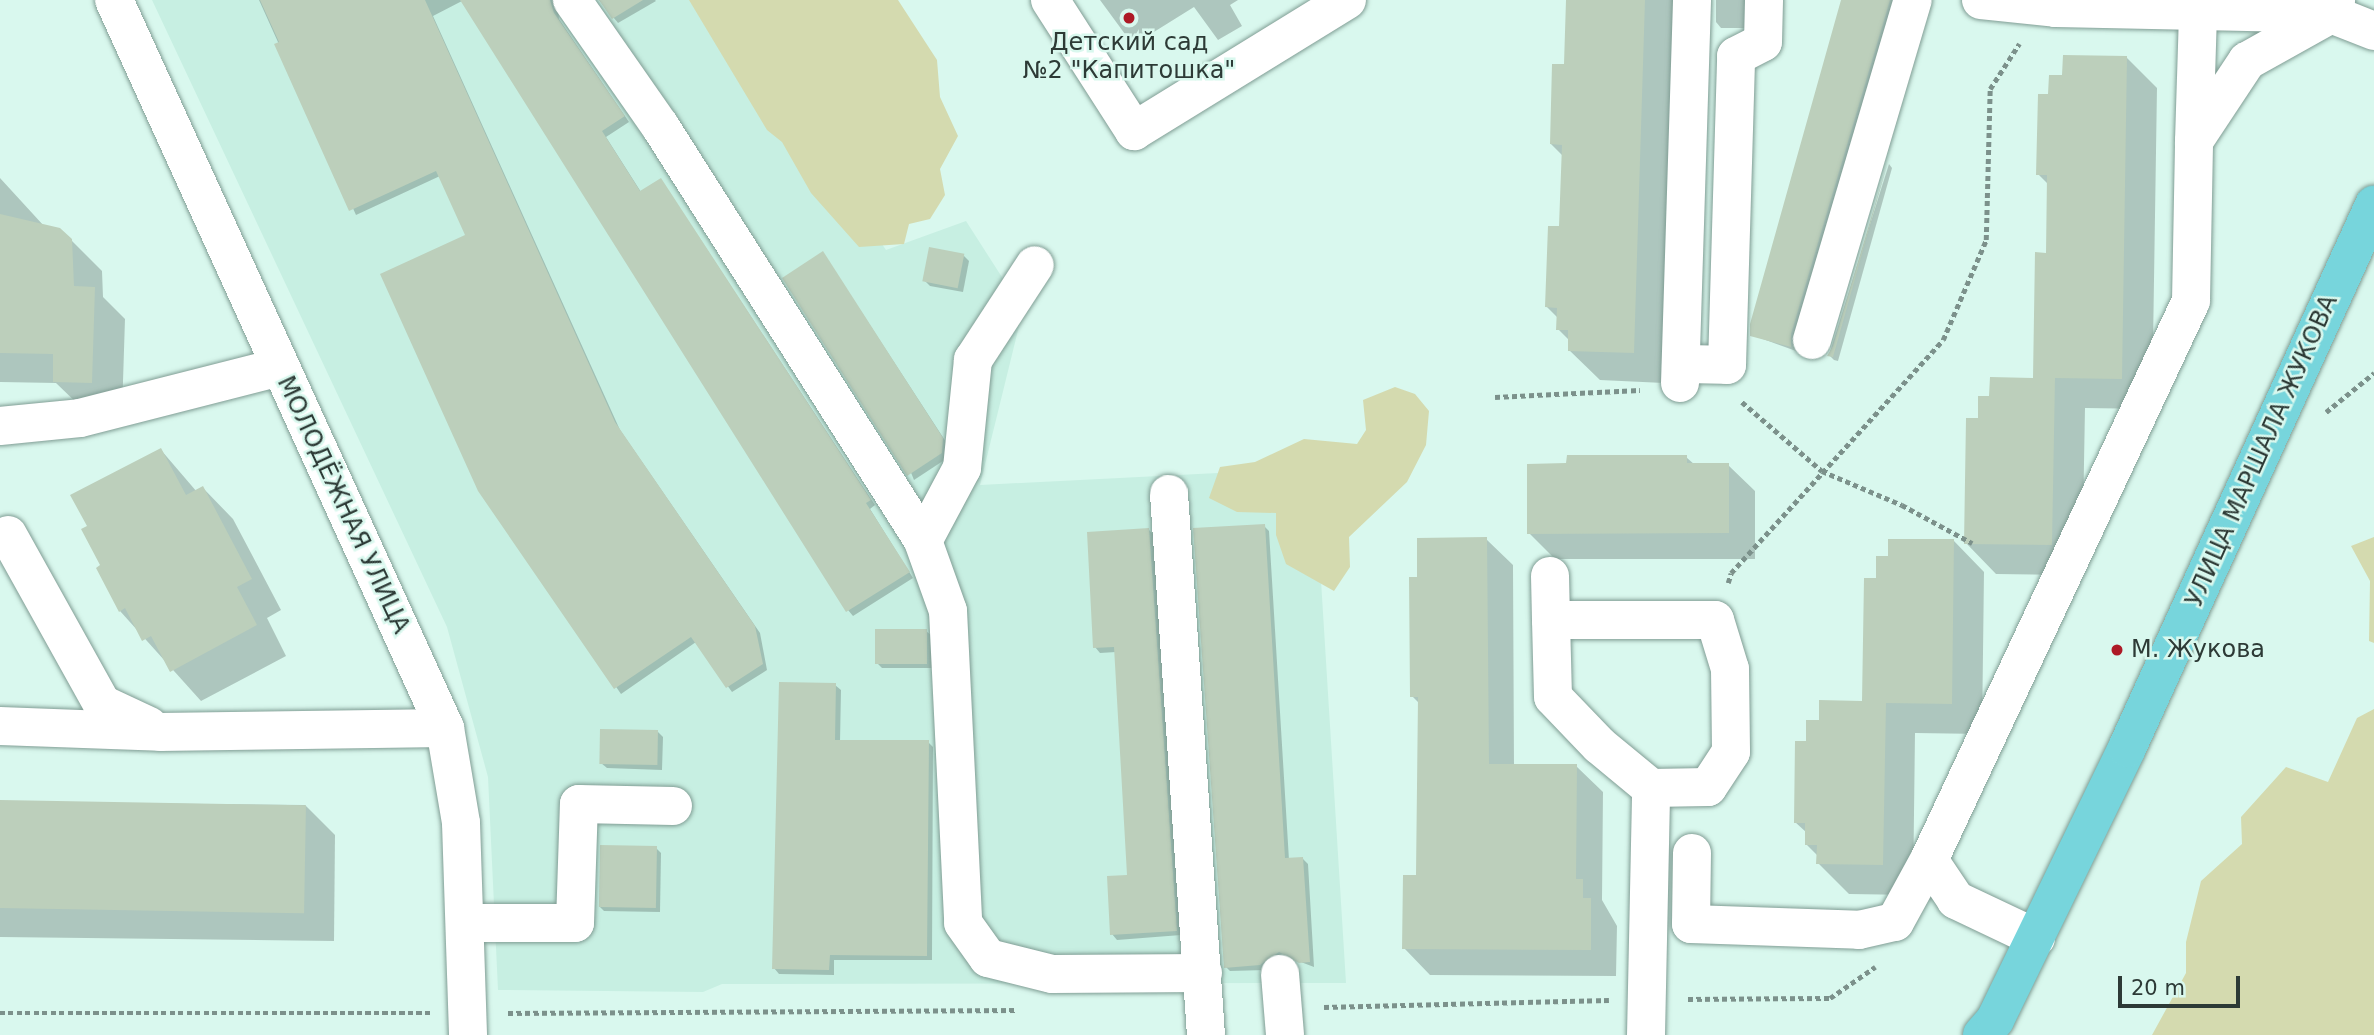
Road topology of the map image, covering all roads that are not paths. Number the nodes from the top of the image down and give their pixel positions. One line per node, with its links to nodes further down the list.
1 (114, 0): 17 (street, МОЛОДЁЖНАЯ УЛИЦА)
2 (572, 0): 21 (street)
3 (1050, 0): 4 (street)
4 (1347, 0)
5 (1692, 0): 6 (street)
6 (1764, 0)
7 (1913, 0): 16 (street)
8 (1981, 0): 9 (street)
9 (2051, 4): 11 (street)
10 (2334, 7): 11 (street); 12 (street); 13 (street)
11 (2198, 12): 13 (street)
12 (2374, 31)
13 (2194, 141): 30 (street)
14 (2374, 205): 32 (main road, УЛИЦА МАРШАЛА ЖУКОВА)
15 (1035, 265): 21 (street)
16 (1812, 340)
17 (281, 367): 18 (street); 25 (street, МОЛОДЁЖНАЯ УЛИЦА)
18 (0, 426)
19 (1169, 494): 33 (street)
20 (8, 535): 26 (street)
21 (923, 541): 33 (street)
22 (1550, 576): 23 (street)
23 (1551, 620): 27 (street); 27 (street)
24 (0, 726): 26 (street)
25 (445, 728): 26 (street); 31 (street, МОЛОДЁЖНАЯ УЛИЦА)
26 (160, 732)
27 (1651, 788): 34 (street)
28 (673, 806): 31 (street)
29 (1692, 853): 30 (street)
30 (1929, 860): 32 (street)
31 (467, 923): 35 (street, МОЛОДЁЖНАЯ УЛИЦА)
32 (2036, 938): 37 (main road, УЛИЦА МАРШАЛА ЖУКОВА)
33 (1203, 973): 36 (street)
34 (1646, 1017)
35 (467, 1024)
36 (1206, 1035)
37 (1982, 1035)

